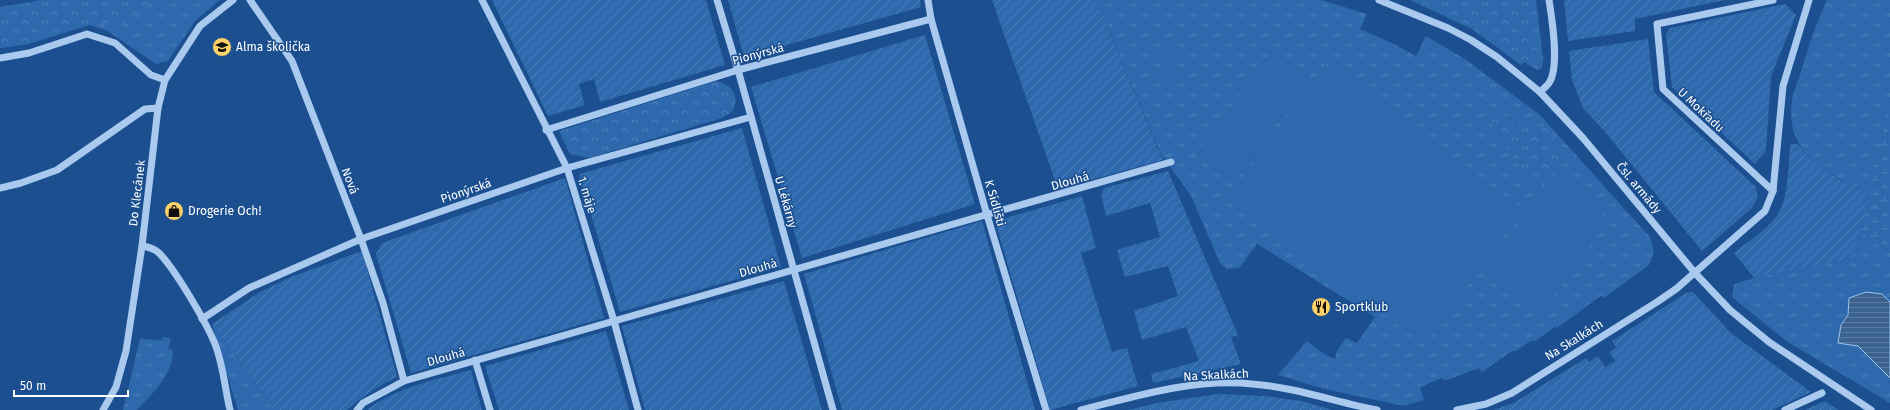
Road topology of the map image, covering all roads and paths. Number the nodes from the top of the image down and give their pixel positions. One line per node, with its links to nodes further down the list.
1 (233, 0): 13 (street, Do Klecánek)
2 (250, 0): 23 (street, Nová)
3 (482, 0): 17 (street, 1. máje)
4 (717, 0): 12 (street, U Lékárny)
5 (928, 0): 10 (street, K Sídlišti)
6 (1379, 0): 14 (street, Čsl. armády)
7 (1549, 0): 14 (street)
8 (1773, 0): 21 (street, U Mokřadu)
9 (1809, 0): 21 (street)
10 (931, 19): 12 (street, Pionýrská); 22 (street, K Sídlišti)
11 (0, 58): 13 (street)
12 (738, 70): 16 (street, U Lékárny); 17 (street, Pionýrská)
13 (165, 80): 15 (street, Do Klecánek)
14 (1540, 92): 26 (street, Čsl. armády)
15 (158, 108): 20 (street); 24 (street, Do Klecánek)
16 (751, 118): 19 (street, Pionýrská); 25 (street, U Lékárny)
17 (546, 130): 19 (street, 1. máje)
18 (1171, 162): 22 (street, Dlouhá)
19 (567, 168): 23 (street, Pionýrská); 28 (street, 1. máje)
20 (0, 188)
21 (1773, 191): 26 (street)
22 (987, 215): 25 (street, Dlouhá); 38 (street, K Sídlišti)
23 (361, 239): 27 (street, Pionýrská); 30 (street, Nová)
24 (142, 246): 27 (street); 32 (street, Do Klecánek)
25 (794, 269): 28 (street, Dlouhá); 37 (street, U Lékárny)
26 (1695, 273): 41 (street, Na Skalkách); 43 (street, Čsl. armády)
27 (202, 319): 33 (street)
28 (614, 321): 29 (street, Dlouhá); 36 (street, 1. máje)
29 (476, 360): 30 (street, Dlouhá); 35 (street)
30 (404, 381): 34 (street, Dlouhá)
31 (1822, 393): 42 (street)
32 (102, 410)
33 (230, 410)
34 (357, 410)
35 (490, 410)
36 (638, 410)
37 (833, 410)
38 (1046, 410)
39 (1081, 410): 40 (street, Na Skalkách)
40 (1377, 410)
41 (1457, 410)
42 (1785, 410)
43 (1871, 410)

